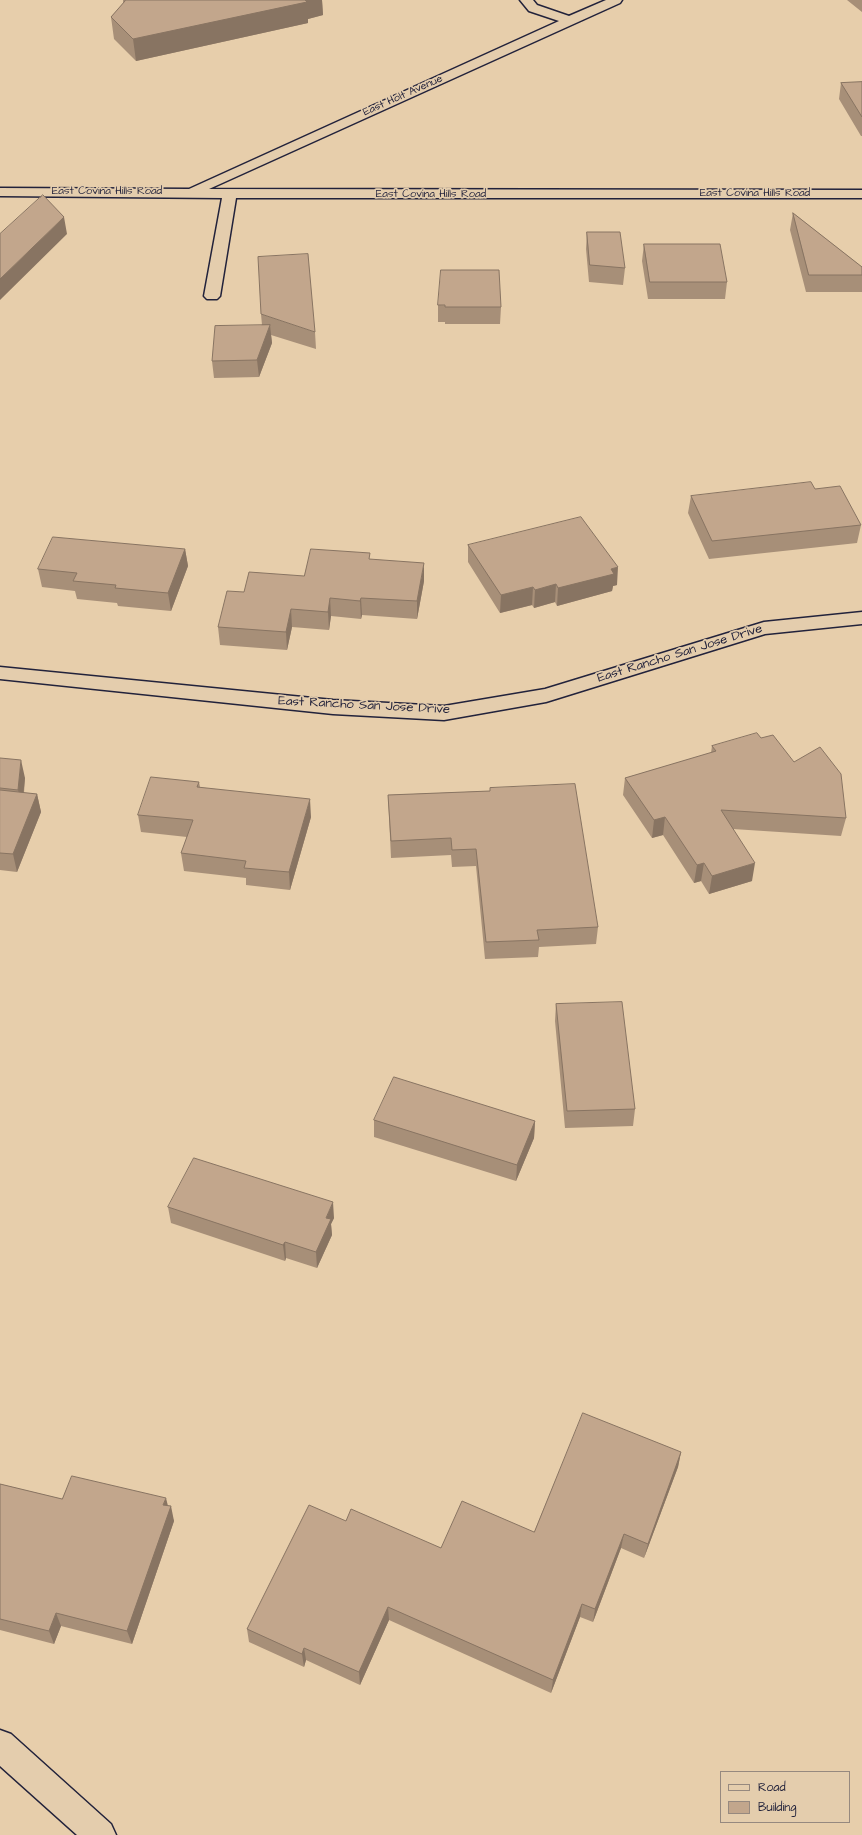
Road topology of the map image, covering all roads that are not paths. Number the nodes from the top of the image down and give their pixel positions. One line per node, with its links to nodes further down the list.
1 (526, 0): 3 (street)
2 (616, 0): 3 (street, East Holt Avenue)
3 (570, 21): 6 (street, East Holt Avenue)
4 (860, 191): 7 (street, East Covina Hills Road)
5 (0, 192): 6 (street, East Covina Hills Road)
6 (191, 192): 7 (street, East Covina Hills Road)
7 (230, 193): 8 (street)
8 (212, 296)
9 (862, 618): 10 (street, East Rancho San Jose Drive)
10 (0, 673)
11 (0, 1745): 12 (street)
12 (100, 1835)

